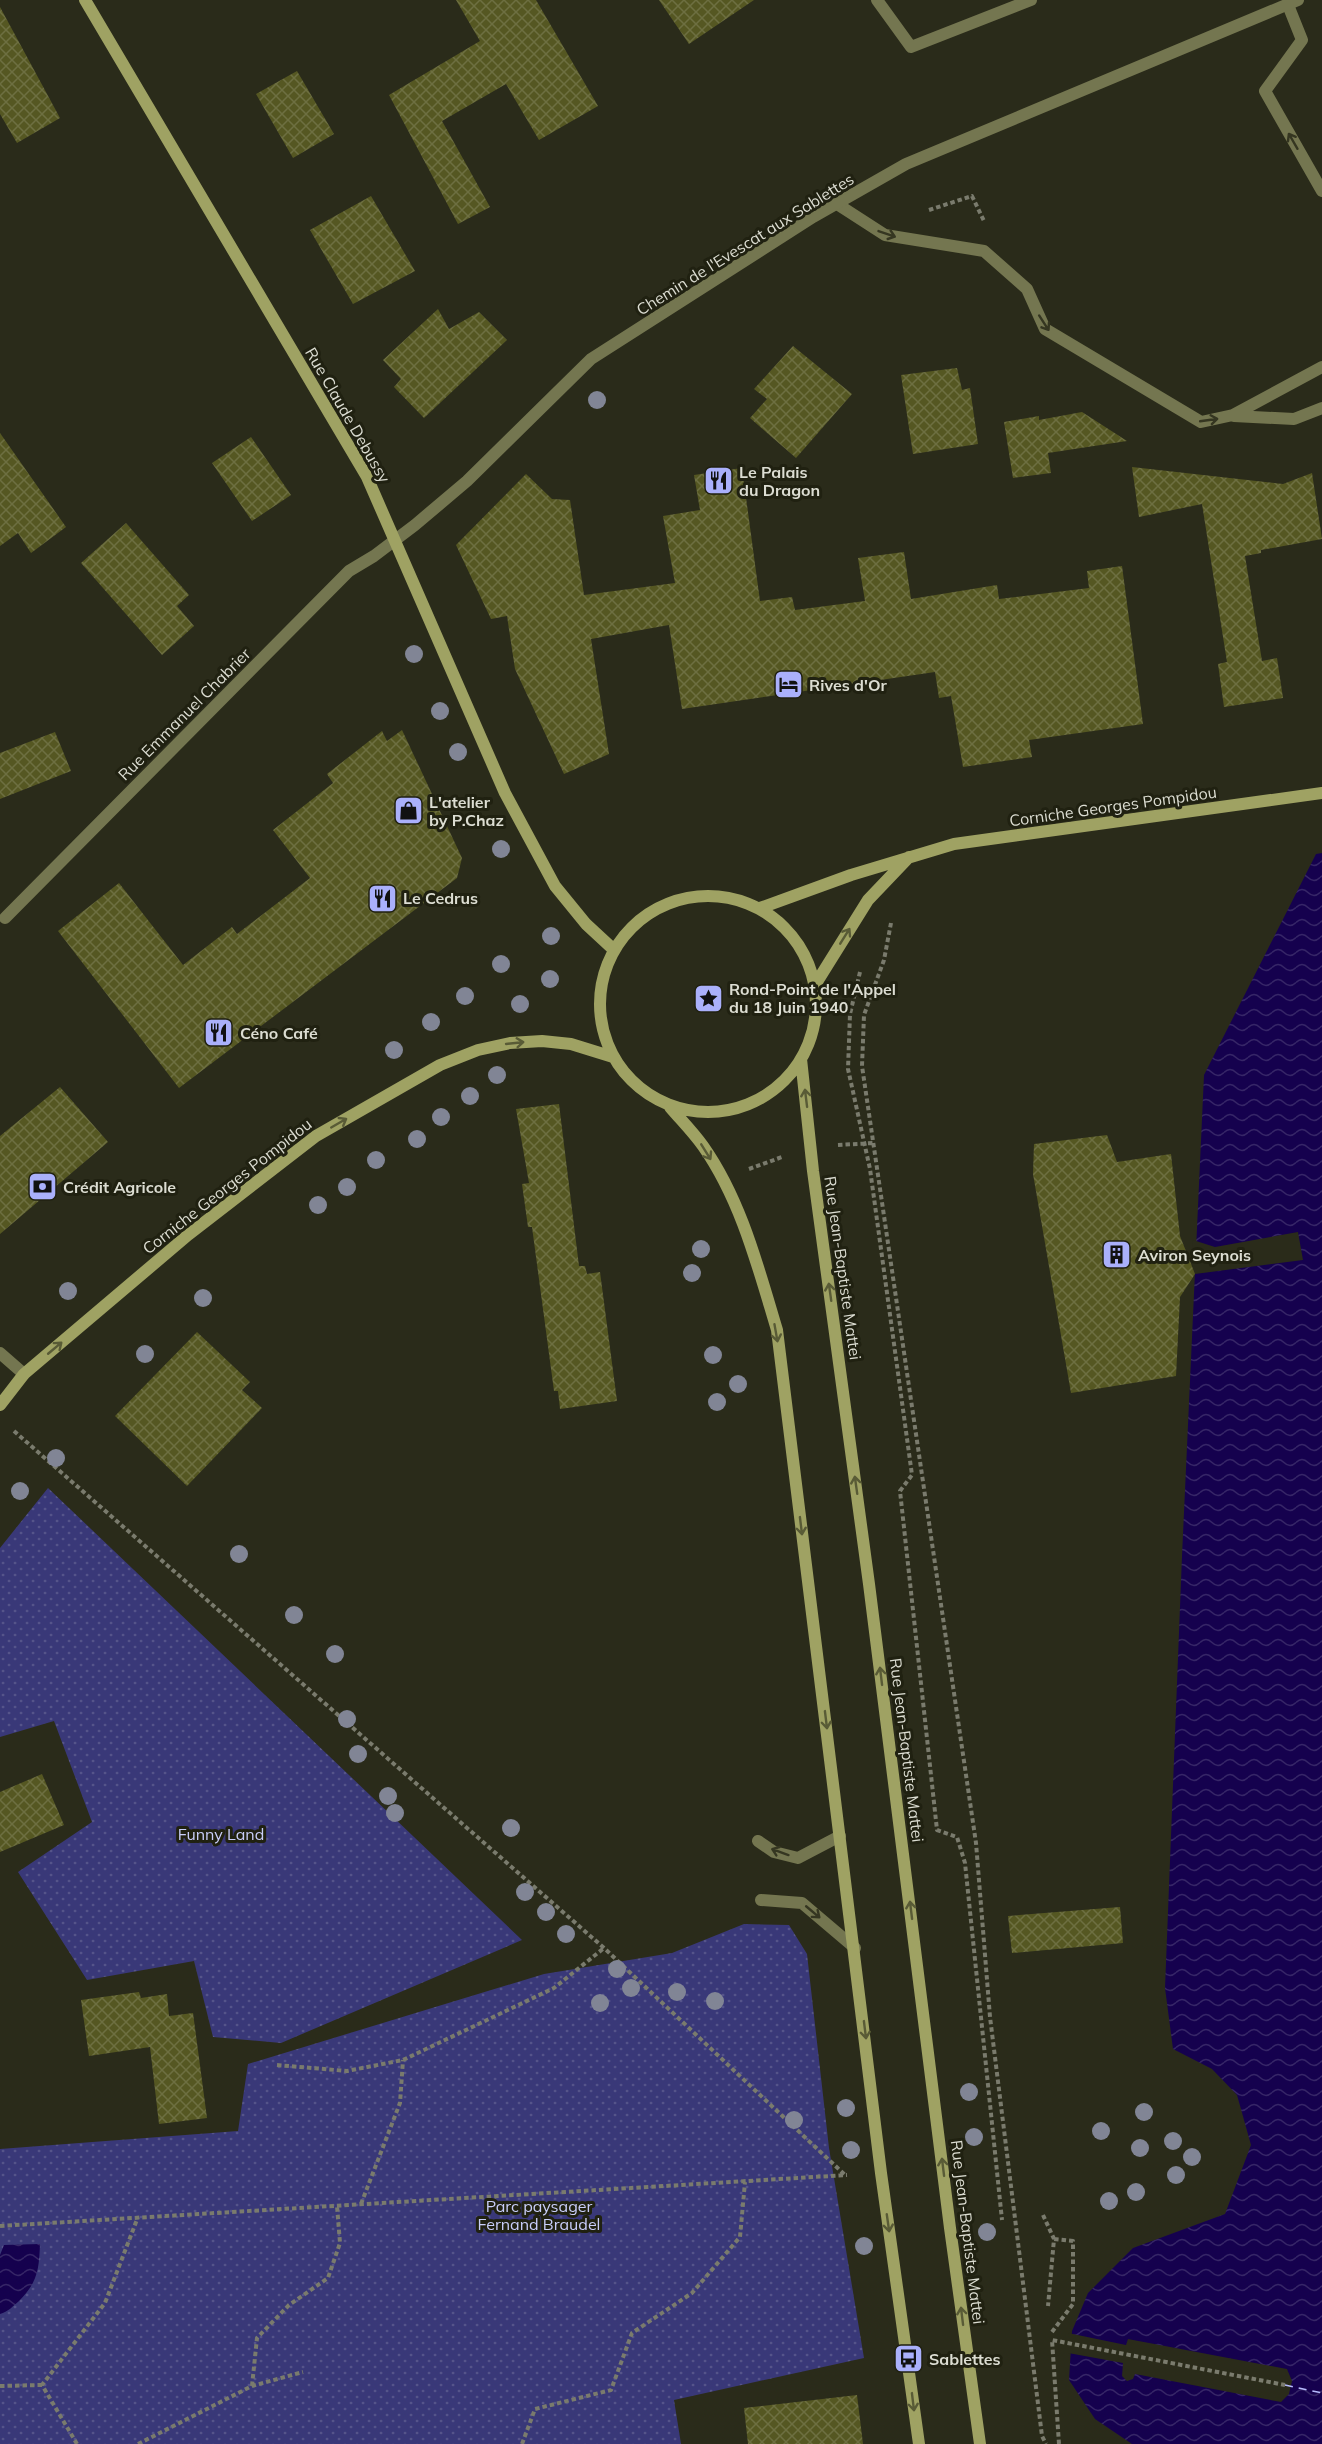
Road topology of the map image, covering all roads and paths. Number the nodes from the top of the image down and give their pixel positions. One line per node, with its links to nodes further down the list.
1 (85, 0): 10 (main road, Rue Claude Debussy)
2 (877, 0): 3 (street)
3 (1031, 0)
4 (1293, 2): 5 (street, one-way to 4); 6 (street, Chemin de l'Evescat aux Sablettes)
5 (1322, 191)
6 (837, 204): 9 (street, one-way to 9); 10 (street, Chemin de l'Evescat aux Sablettes)
7 (1322, 367): 9 (street)
8 (1322, 408): 9 (street)
9 (1233, 416)
10 (394, 541): 15 (street, Rue Emmanuel Chabrier); 16 (main road, Rue Claude Debussy)
11 (1322, 793): 12 (main road, Corniche Georges Pompidou)
12 (910, 856): 13 (main road); 14 (main road, Corniche Georges Pompidou)
13 (868, 900): 18 (main road, one-way to 13); 55 (path)
14 (760, 908): 16 (main road); 18 (main road)
15 (5, 918)
16 (613, 949): 19 (main road)
17 (862, 965): 40 (path)
18 (815, 985): 20 (main road)
19 (613, 1057): 21 (main road); 23 (main road, Corniche Georges Pompidou, one-way to 19)
20 (801, 1059): 21 (main road); 54 (main road, Rue Jean-Baptiste Mattei, one-way to 20)
21 (670, 1107): 26 (main road, one-way to 26)
22 (0, 1353): 23 (street)
23 (24, 1374): 24 (main road, Corniche Georges Pompidou)
24 (0, 1405)
25 (9, 1426): 29 (path)
26 (840, 1836): 27 (street, one-way to 27); 30 (main road)
27 (758, 1840)
28 (762, 1900): 30 (street, one-way to 30)
29 (604, 1948): 31 (path); 33 (path)
30 (855, 1948): 53 (main road, one-way to 53)
31 (403, 2060): 32 (path); 36 (path)
32 (277, 2066)
33 (845, 2175): 34 (path); 35 (path)
34 (855, 2175)
35 (745, 2182): 36 (path); 52 (path)
36 (360, 2204): 37 (path)
37 (337, 2206): 39 (path); 49 (path)
38 (1043, 2216): 42 (path)
39 (138, 2217): 41 (path); 46 (path)
40 (1002, 2220)
41 (0, 2226)
42 (1054, 2239): 43 (path); 44 (path)
43 (1048, 2306)
44 (1052, 2332)
45 (303, 2372): 49 (path)
46 (42, 2385): 48 (path); 50 (path)
47 (1285, 2385): 56 (path)
48 (0, 2386)
49 (252, 2386): 51 (path)
50 (76, 2444)
51 (138, 2444)
52 (522, 2444)
53 (919, 2444)
54 (980, 2444)
55 (1046, 2444)
56 (1059, 2444)

